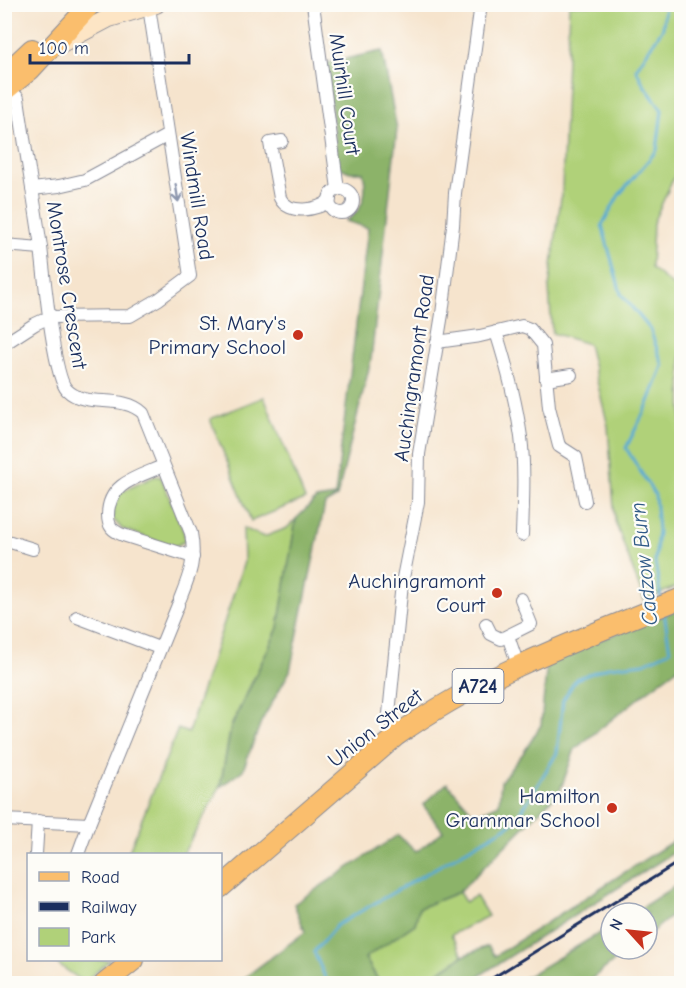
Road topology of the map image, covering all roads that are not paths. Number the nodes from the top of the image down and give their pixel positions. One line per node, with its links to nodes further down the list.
1 (73, 4): 7 (main road)
2 (91, 4): 6 (main road)
3 (312, 4): 11 (street, Muirhill Court)
4 (481, 4): 17 (street, Auchingramont Road)
5 (152, 6): 6 (main road); 8 (street, Windmill Road)
6 (47, 51): 7 (main road)
7 (6, 84): 10 (street, Montrose Crescent)
8 (168, 135): 10 (street); 15 (street, Windmill Road, one-way to 15)
9 (282, 141): 12 (street)
10 (32, 189): 14 (street, Montrose Crescent)
11 (339, 189): 12 (street); 12 (street, Muirhill Court)
12 (330, 200)
13 (4, 245): 14 (street)
14 (41, 248): 15 (street, Montrose Crescent)
15 (50, 317): 18 (street); 21 (street, Montrose Crescent)
16 (496, 332): 17 (street); 20 (street); 23 (street)
17 (437, 342): 34 (street, Auchingramont Road)
18 (4, 344)
19 (571, 375): 20 (street)
20 (546, 379): 22 (street)
21 (163, 466): 26 (street, Montrose Crescent); 26 (street)
22 (585, 501)
23 (522, 535)
24 (4, 540): 25 (street)
25 (33, 549)
26 (193, 556): 32 (street, Montrose Crescent)
27 (681, 598): 33 (main road, Union Street / A724)
28 (521, 599): 31 (street)
29 (77, 617): 32 (street)
30 (486, 624): 31 (street)
31 (508, 636): 33 (street)
32 (159, 648): 37 (street, Montrose Crescent)
33 (518, 665): 34 (main road, Union Street / A724)
34 (396, 736): 40 (main road, Union Street / A724)
35 (4, 820): 36 (street)
36 (38, 821): 37 (street); 38 (street)
37 (89, 824): 39 (street, Montrose Crescent)
38 (36, 853)
39 (79, 853)
40 (222, 886)
41 (133, 961): 42 (main road)
42 (104, 984)

